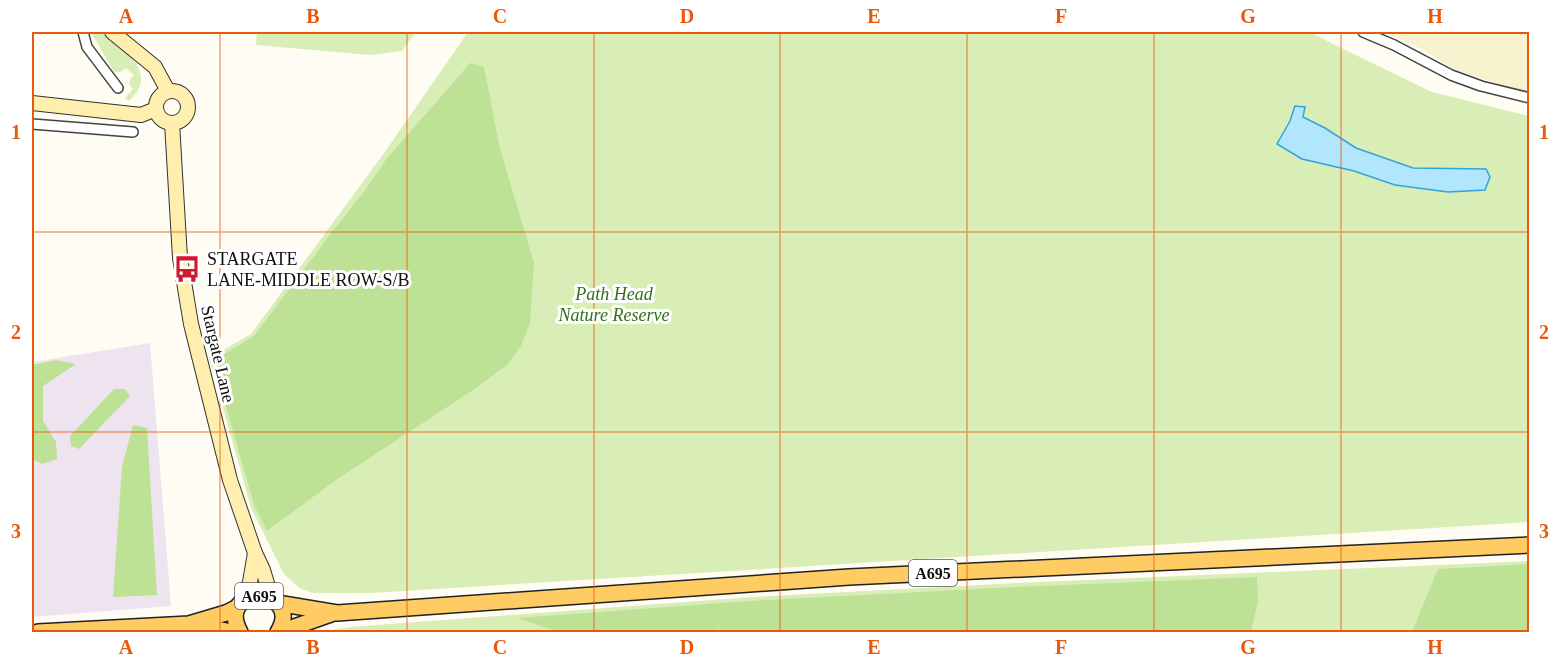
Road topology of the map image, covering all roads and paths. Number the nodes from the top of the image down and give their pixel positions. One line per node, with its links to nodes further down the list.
1 (82, 32): 4 (street)
2 (112, 32): 5 (street)
3 (1363, 32): 6 (street)
4 (118, 88)
5 (168, 91): 8 (street); 10 (street)
6 (1530, 98)
7 (32, 103): 9 (street)
8 (156, 109): 9 (street); 10 (street)
9 (96, 111): 12 (street)
10 (172, 123): 15 (street, Stargate Lane)
11 (32, 124): 12 (street)
12 (94, 130): 13 (street)
13 (133, 132)
14 (1530, 545): 18 (main road, A695)
15 (255, 553): 16 (street, Stargate Lane); 17 (street, Stargate Lane)
16 (274, 601): 17 (main road, A695); 18 (main road, A695); 23 (main road, A695)
17 (241, 604): 19 (main road, A695); 22 (main road, A695)
18 (337, 613): 23 (main road, A695)
19 (189, 624): 20 (main road, A695); 21 (main road, A695)
20 (38, 633)
21 (232, 633)
22 (240, 633)
23 (279, 633)

